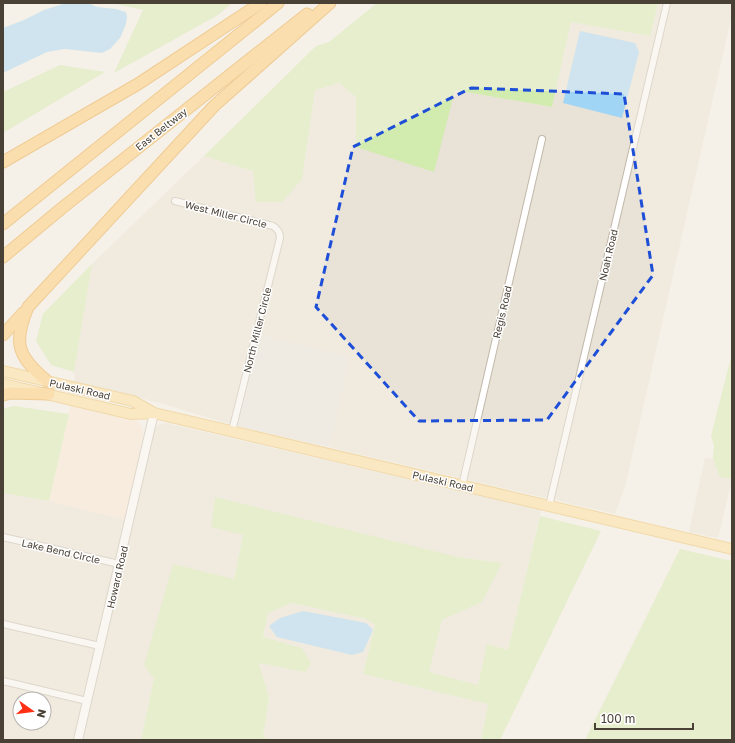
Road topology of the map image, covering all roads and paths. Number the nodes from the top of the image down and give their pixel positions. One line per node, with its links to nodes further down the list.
1 (261, 3): 7 (highway)
2 (278, 3): 9 (highway)
3 (321, 3): 11 (highway, East Beltway)
4 (330, 3): 12 (highway)
5 (667, 3): 22 (street, Noah Road)
6 (542, 139): 21 (street, Regis Road)
7 (3, 162)
8 (175, 201): 10 (street, West Miller Circle)
9 (3, 224)
10 (277, 229): 20 (street, North Miller Circle)
11 (3, 257)
12 (28, 307): 13 (highway); 15 (highway)
13 (3, 335)
14 (3, 371): 15 (main road, Pulaski Road)
15 (47, 381): 19 (main road, Pulaski Road)
16 (3, 384): 17 (main road, Pulaski Road)
17 (49, 394): 18 (highway); 19 (main road, Pulaski Road)
18 (3, 395)
19 (154, 413): 20 (main road, Pulaski Road); 25 (street, Howard Road)
20 (232, 431): 21 (main road, Pulaski Road)
21 (462, 486): 22 (main road, Pulaski Road)
22 (549, 506): 24 (main road, Pulaski Road)
23 (3, 537): 25 (street, Lake Bend Circle)
24 (732, 548)
25 (119, 564): 27 (street, Howard Road)
26 (3, 624): 27 (street)
27 (100, 646): 29 (street, Howard Road)
28 (3, 681): 29 (street)
29 (88, 701): 30 (street, Howard Road)
30 (78, 740)

